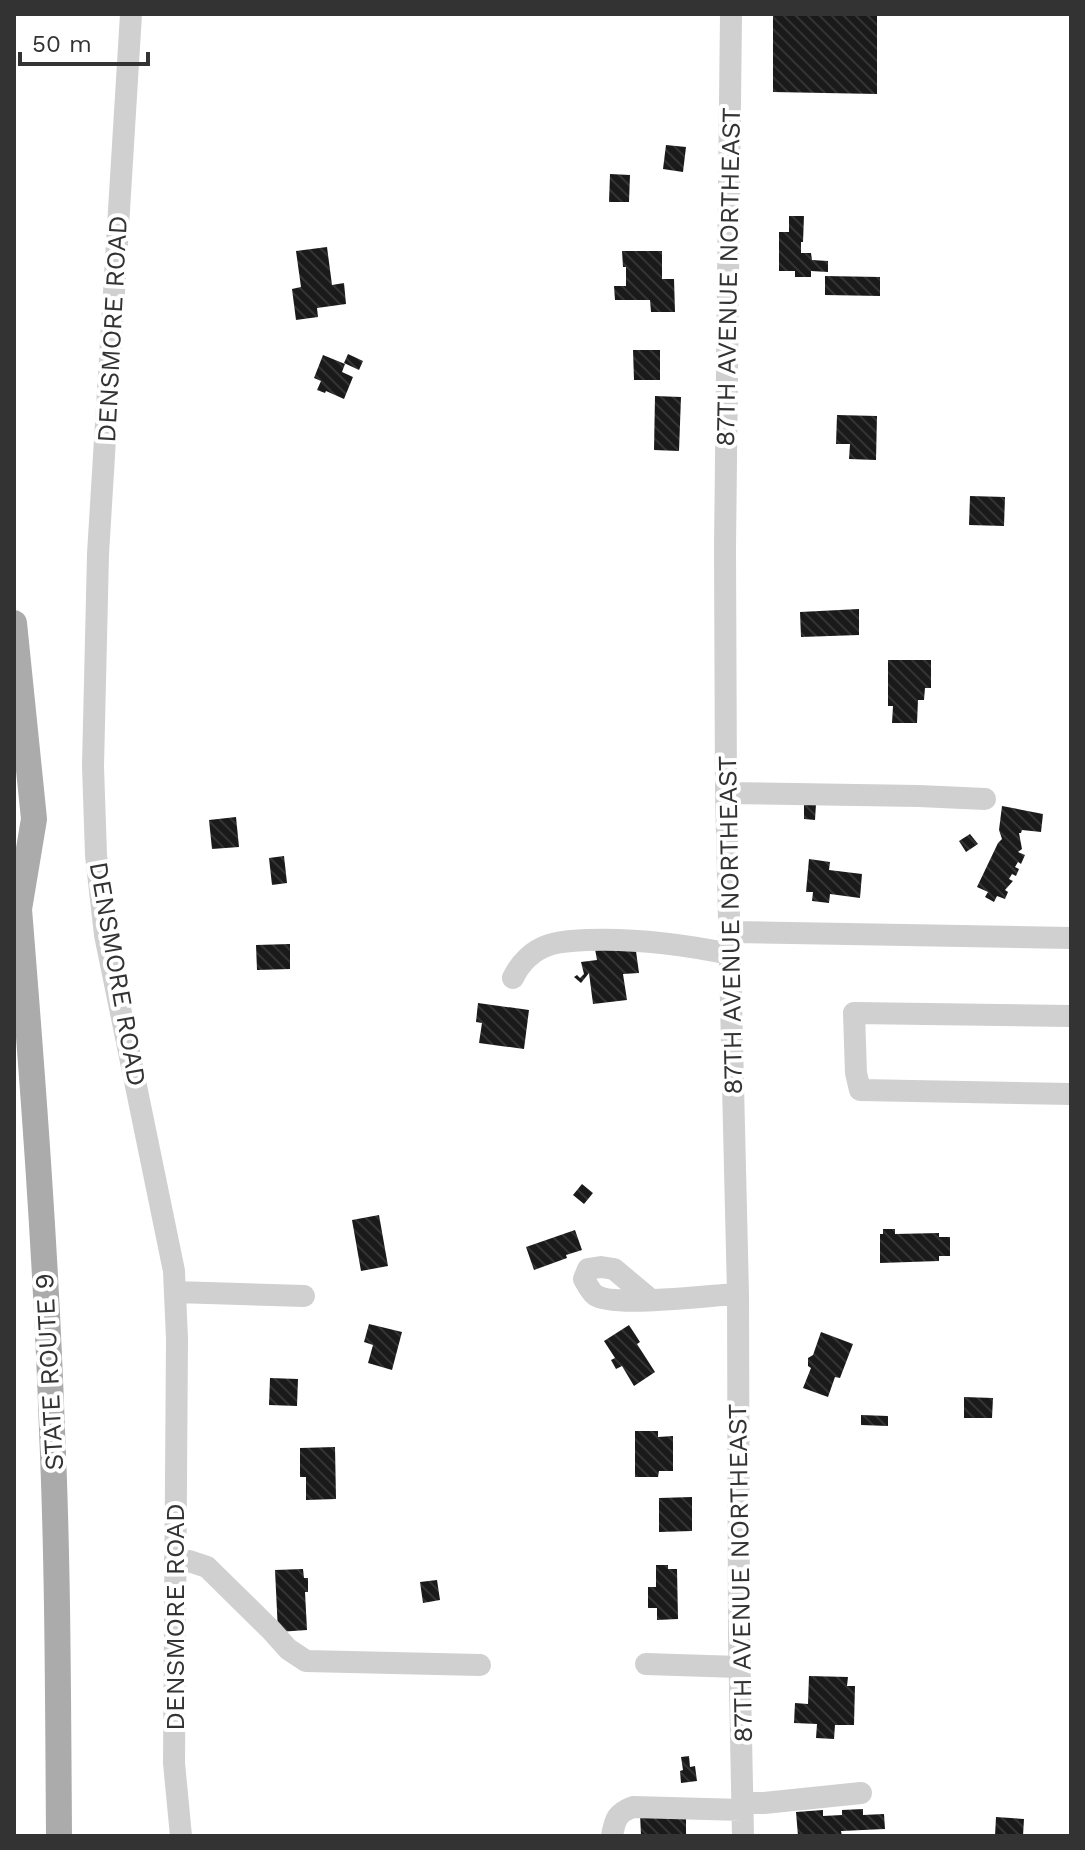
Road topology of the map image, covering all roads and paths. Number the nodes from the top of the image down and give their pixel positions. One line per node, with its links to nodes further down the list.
1 (131, 14): 12 (street, DENSMORE ROAD)
2 (731, 14): 4 (street, 87TH AVENUE NORTHEAST)
3 (14, 623): 6 (main road, STATE ROUTE 9)
4 (726, 793): 5 (street); 8 (street, 87TH AVENUE NORTHEAST)
5 (985, 799)
6 (16, 905): 22 (main road, STATE ROUTE 9)
7 (1071, 938): 8 (street)
8 (730, 943): 9 (street); 13 (street, 87TH AVENUE NORTHEAST)
9 (513, 978)
10 (1071, 1016): 11 (street)
11 (1071, 1094)
12 (175, 1292): 14 (street); 16 (street, DENSMORE ROAD)
13 (738, 1294): 15 (street); 19 (street, 87TH AVENUE NORTHEAST)
14 (304, 1296)
15 (651, 1300)
16 (175, 1560): 18 (street); 23 (street, DENSMORE ROAD)
17 (646, 1664): 19 (street)
18 (480, 1665)
19 (739, 1667): 21 (street, 87TH AVENUE NORTHEAST)
20 (861, 1793): 21 (street)
21 (743, 1807): 24 (street); 25 (street, 87TH AVENUE NORTHEAST)
22 (59, 1836)
23 (181, 1836)
24 (612, 1836)
25 (743, 1836)

